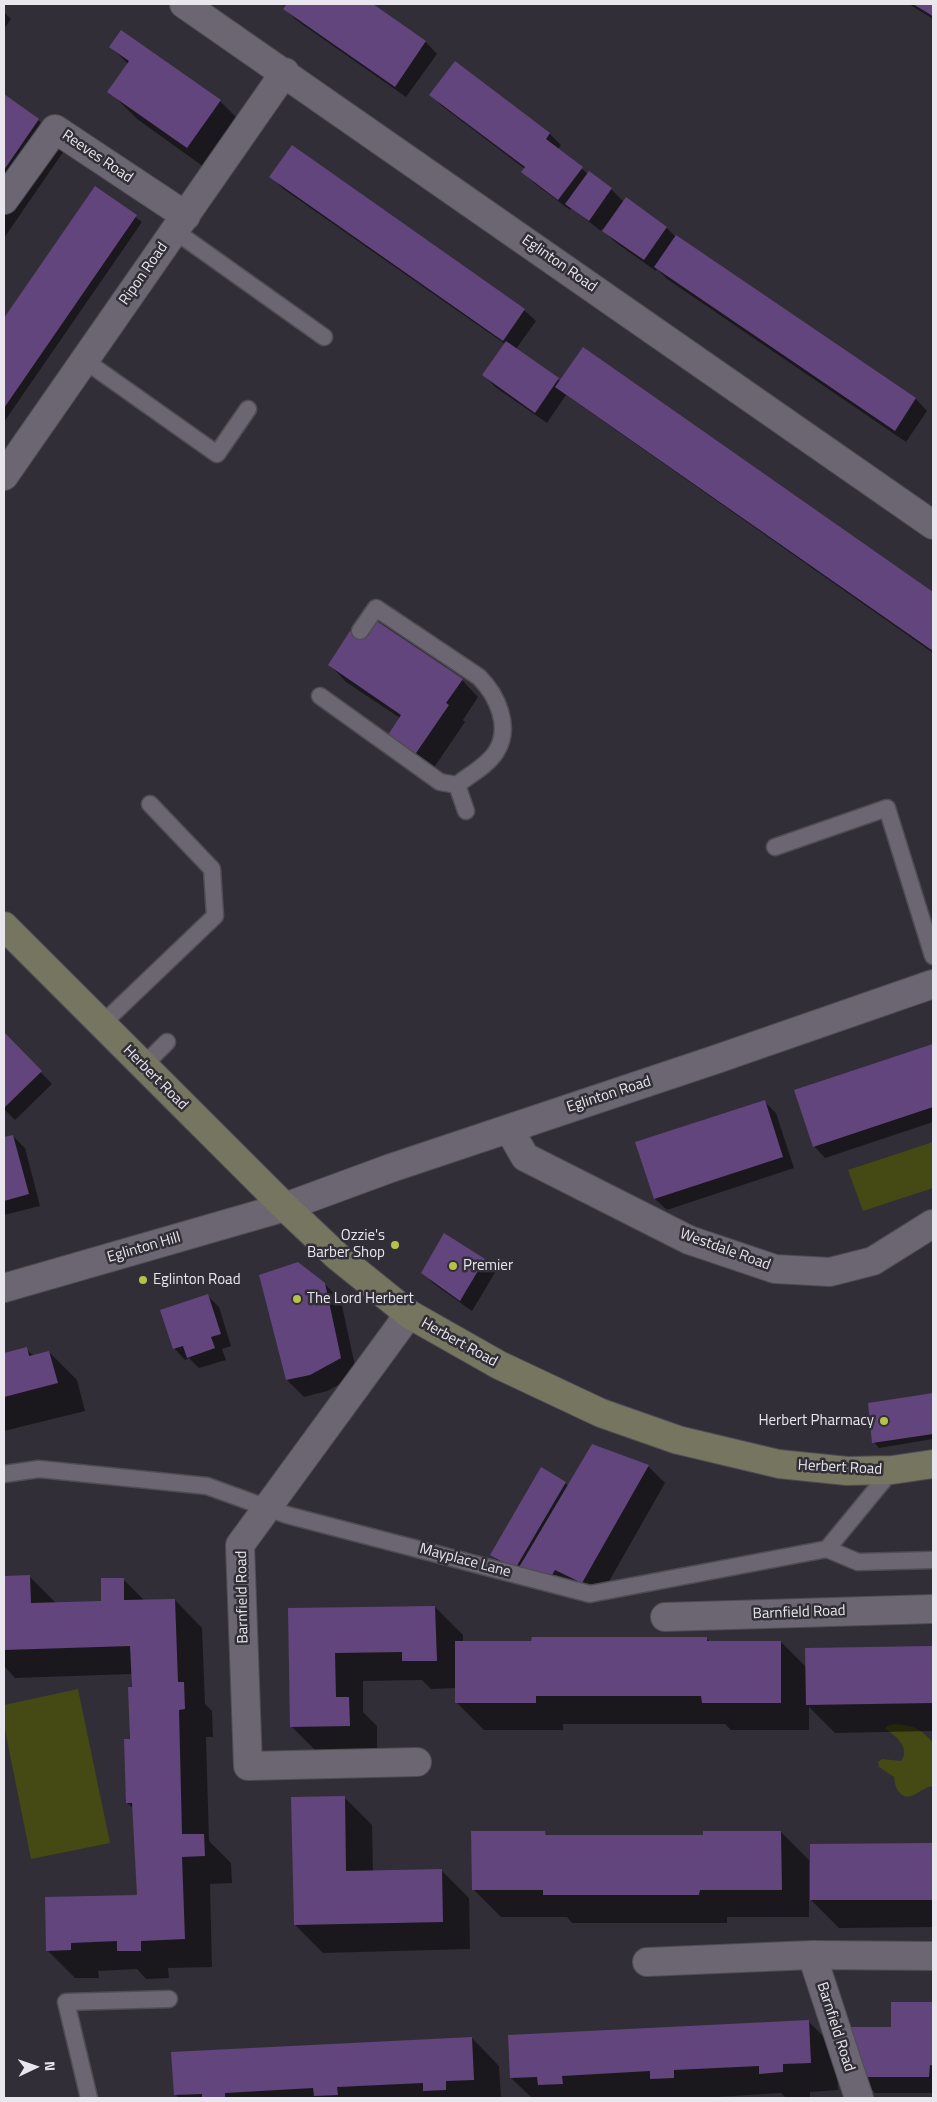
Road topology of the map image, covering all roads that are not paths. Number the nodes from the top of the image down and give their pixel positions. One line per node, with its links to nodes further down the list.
1 (184, 4): 2 (street, Eglinton Road)
2 (285, 72): 4 (street, Ripon Road); 9 (street, Eglinton Road)
3 (4, 200): 4 (street, Reeves Road)
4 (181, 223): 5 (lane); 6 (street, Ripon Road)
5 (324, 337)
6 (84, 360): 7 (lane); 8 (street, Ripon Road)
7 (248, 409)
8 (4, 476)
9 (933, 525)
10 (360, 631): 12 (lane)
11 (320, 696): 12 (lane)
12 (457, 785): 14 (lane)
13 (150, 804): 19 (lane)
14 (466, 811)
15 (775, 847): 17 (lane)
16 (4, 926): 19 (street, Herbert Road)
17 (933, 956)
18 (933, 984): 22 (street, Eglinton Road)
19 (101, 1025): 21 (street, Herbert Road)
20 (167, 1042): 21 (lane)
21 (143, 1066): 23 (street, Herbert Road)
22 (509, 1129): 23 (street, Eglinton Road); 24 (street, Westdale Road)
23 (285, 1207): 25 (street, Eglinton Hill); 26 (street, Herbert Road)
24 (932, 1224)
25 (4, 1288)
26 (409, 1314): 28 (street, Herbert Road); 30 (street, Barnfield Road)
27 (933, 1464): 28 (street, Herbert Road)
28 (892, 1470): 31 (lane)
29 (4, 1474): 30 (lane, Mayplace Lane)
30 (266, 1508): 31 (lane, Mayplace Lane); 35 (street, Barnfield Road)
31 (827, 1550): 32 (lane)
32 (933, 1560)
33 (933, 1609): 34 (street, Barnfield Road)
34 (665, 1617)
35 (417, 1762)
36 (812, 1955): 37 (street); 38 (street); 41 (street, Barnfield Road)
37 (933, 1956)
38 (647, 1962)
39 (169, 1999): 40 (lane)
40 (89, 2098)
41 (859, 2098)

